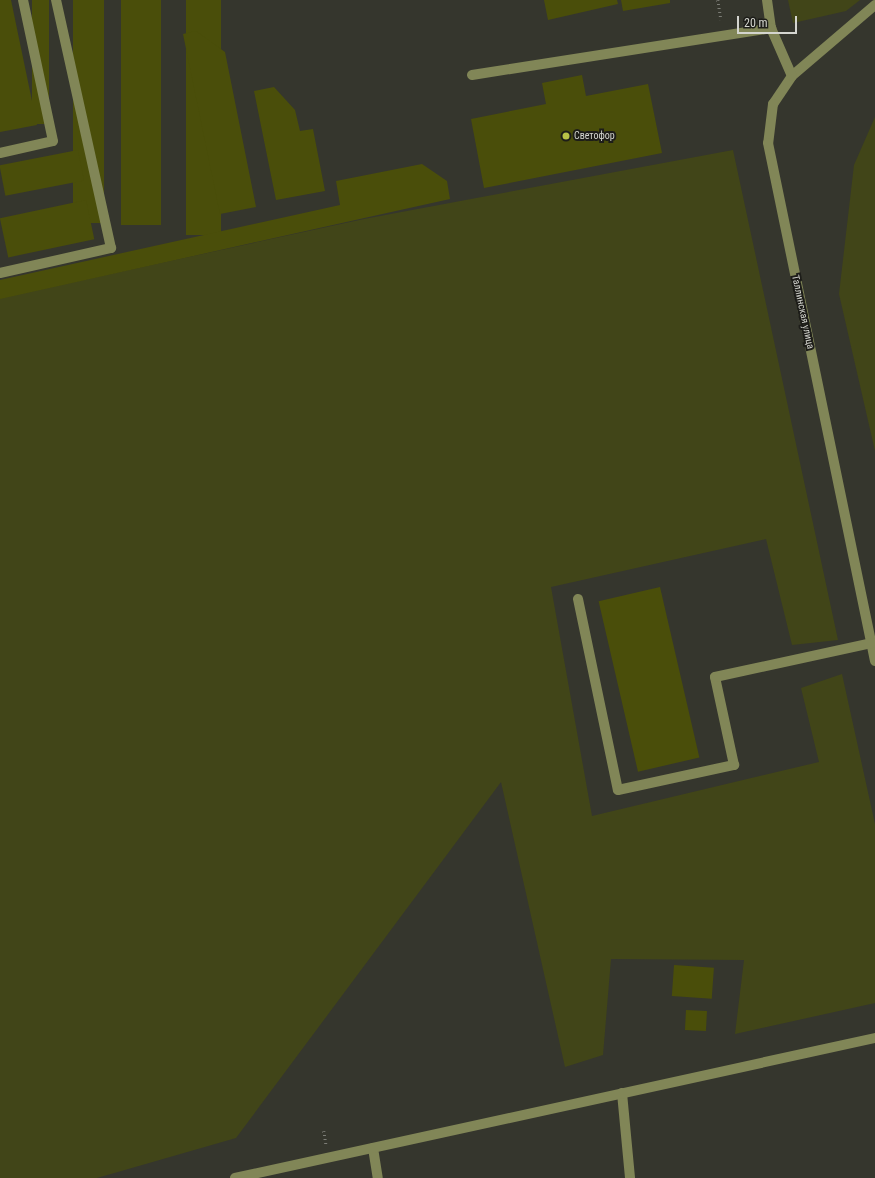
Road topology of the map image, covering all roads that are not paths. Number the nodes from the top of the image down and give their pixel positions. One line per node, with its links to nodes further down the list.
1 (23, 0): 8 (street)
2 (56, 0): 9 (street)
3 (767, 0): 5 (street)
4 (875, 5): 7 (street, Таллинская улица)
5 (771, 28): 6 (street); 7 (street)
6 (472, 75)
7 (792, 76): 11 (street, Таллинская улица)
8 (0, 153)
9 (0, 273)
10 (578, 599): 11 (street)
11 (872, 643): 12 (street, Таллинская улица)
12 (875, 661)
13 (875, 1038): 14 (street)
14 (622, 1093): 15 (street); 18 (street)
15 (373, 1148): 16 (street); 17 (street)
16 (235, 1178)
17 (378, 1178)
18 (630, 1178)

